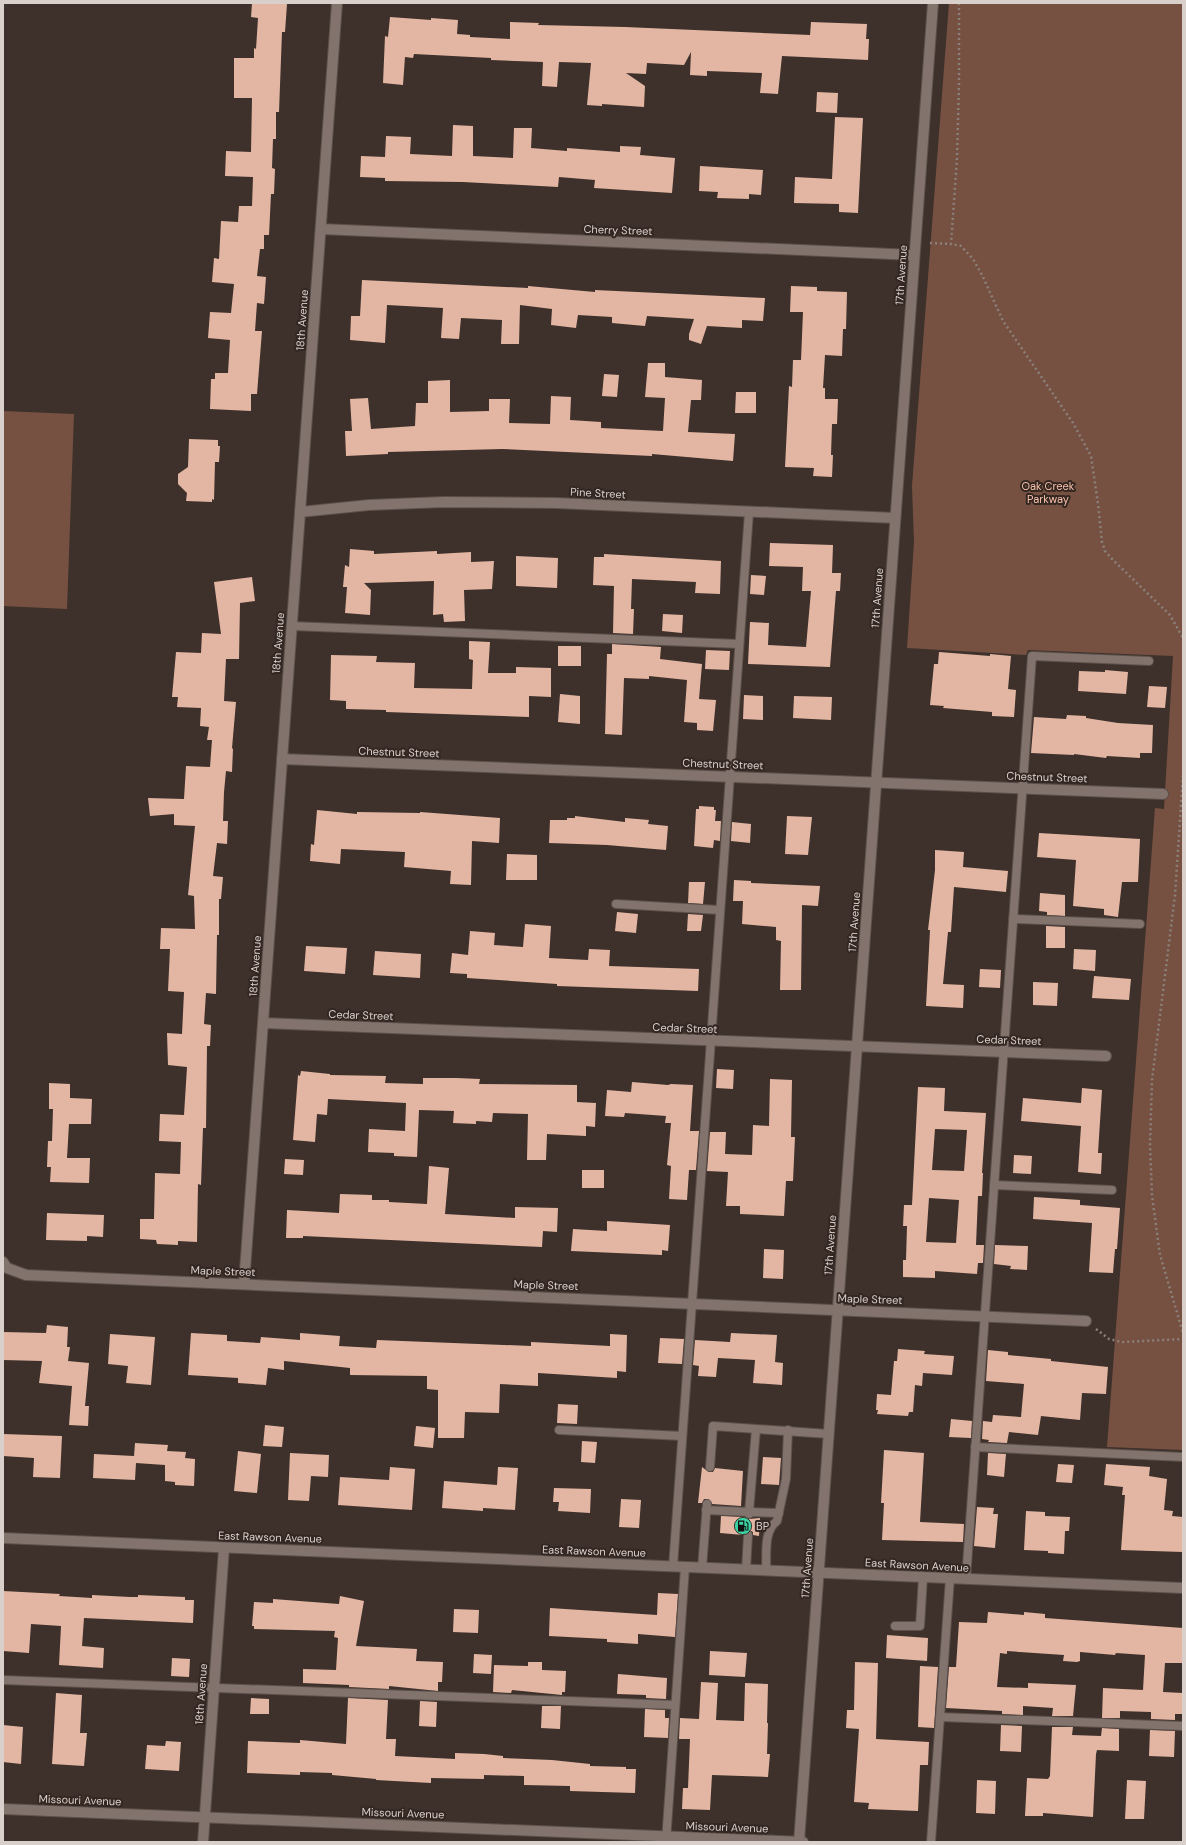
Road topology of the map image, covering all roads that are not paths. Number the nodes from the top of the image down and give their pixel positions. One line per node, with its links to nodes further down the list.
1 (337, 3): 3 (street, 18th Avenue)
2 (933, 3): 4 (street, 17th Avenue)
3 (321, 229): 4 (street, Cherry Street); 5 (street, 18th Avenue)
4 (914, 255): 7 (street, 17th Avenue)
5 (300, 512): 6 (street, Pine Street); 8 (street, 18th Avenue)
6 (749, 512): 7 (street, Pine Street); 9 (lane)
7 (895, 518): 13 (street, 17th Avenue)
8 (292, 626): 9 (lane); 11 (street, 18th Avenue)
9 (739, 644): 12 (lane)
10 (1149, 661): 14 (lane)
11 (282, 759): 12 (street, Chestnut Street); 20 (street, 18th Avenue)
12 (730, 777): 13 (street, Chestnut Street); 17 (lane)
13 (876, 782): 14 (street, Chestnut Street); 22 (street, 17th Avenue)
14 (1022, 788): 15 (street, Chestnut Street); 18 (lane)
15 (1163, 794)
16 (616, 904): 17 (lane)
17 (720, 910): 21 (lane)
18 (1013, 919): 19 (lane); 23 (lane)
19 (1140, 924)
20 (263, 1023): 21 (street, Cedar Street); 28 (street, 18th Avenue)
21 (710, 1041): 22 (street, Cedar Street); 29 (lane)
22 (857, 1046): 23 (street, Cedar Street); 30 (street, 17th Avenue)
23 (1004, 1052): 24 (street, Cedar Street); 25 (lane)
24 (1106, 1056)
25 (994, 1185): 26 (lane); 31 (lane)
26 (1112, 1190)
27 (5, 1265): 28 (street, Maple Street)
28 (244, 1284): 29 (street, Maple Street)
29 (692, 1304): 30 (street, Maple Street); 37 (lane)
30 (838, 1310): 31 (street, Maple Street); 36 (street, 17th Avenue)
31 (984, 1316): 32 (street, Maple Street); 38 (lane)
32 (1086, 1321)
33 (756, 1429): 35 (lane); 40 (lane); 41 (lane)
34 (559, 1430): 37 (lane)
35 (788, 1430): 36 (lane); 42 (lane)
36 (829, 1434): 51 (street, 17th Avenue)
37 (682, 1436): 46 (lane)
38 (975, 1447): 39 (lane); 54 (lane)
39 (1183, 1457)
40 (710, 1466)
41 (749, 1513): 42 (lane); 48 (lane)
42 (779, 1513): 50 (lane)
43 (748, 1535): 49 (lane)
44 (3, 1538): 45 (street, East Rawson Avenue)
45 (224, 1548): 46 (street, East Rawson Avenue); 58 (street, 18th Avenue)
46 (673, 1566): 47 (street, East Rawson Avenue)
47 (686, 1567): 48 (street, East Rawson Avenue); 59 (lane)
48 (702, 1568): 49 (street, East Rawson Avenue)
49 (746, 1570): 50 (street, East Rawson Avenue)
50 (766, 1570): 51 (street, East Rawson Avenue)
51 (819, 1573): 52 (street, East Rawson Avenue); 66 (street, 17th Avenue)
52 (923, 1577): 53 (street, East Rawson Avenue); 56 (lane)
53 (950, 1578): 54 (street, East Rawson Avenue); 60 (lane)
54 (966, 1579): 55 (street, East Rawson Avenue)
55 (1183, 1588)
56 (895, 1626)
57 (3, 1680): 58 (lane)
58 (214, 1688): 59 (lane); 63 (street, 18th Avenue)
59 (675, 1705): 64 (lane)
60 (940, 1717): 61 (lane); 68 (lane)
61 (1183, 1726)
62 (3, 1809): 63 (street, Missouri Avenue)
63 (204, 1817): 64 (street, Missouri Avenue); 65 (street, 18th Avenue)
64 (666, 1839): 66 (street, Missouri Avenue)
65 (203, 1842)
66 (799, 1842): 67 (street, Missouri Avenue)
67 (803, 1842)
68 (931, 1842)

